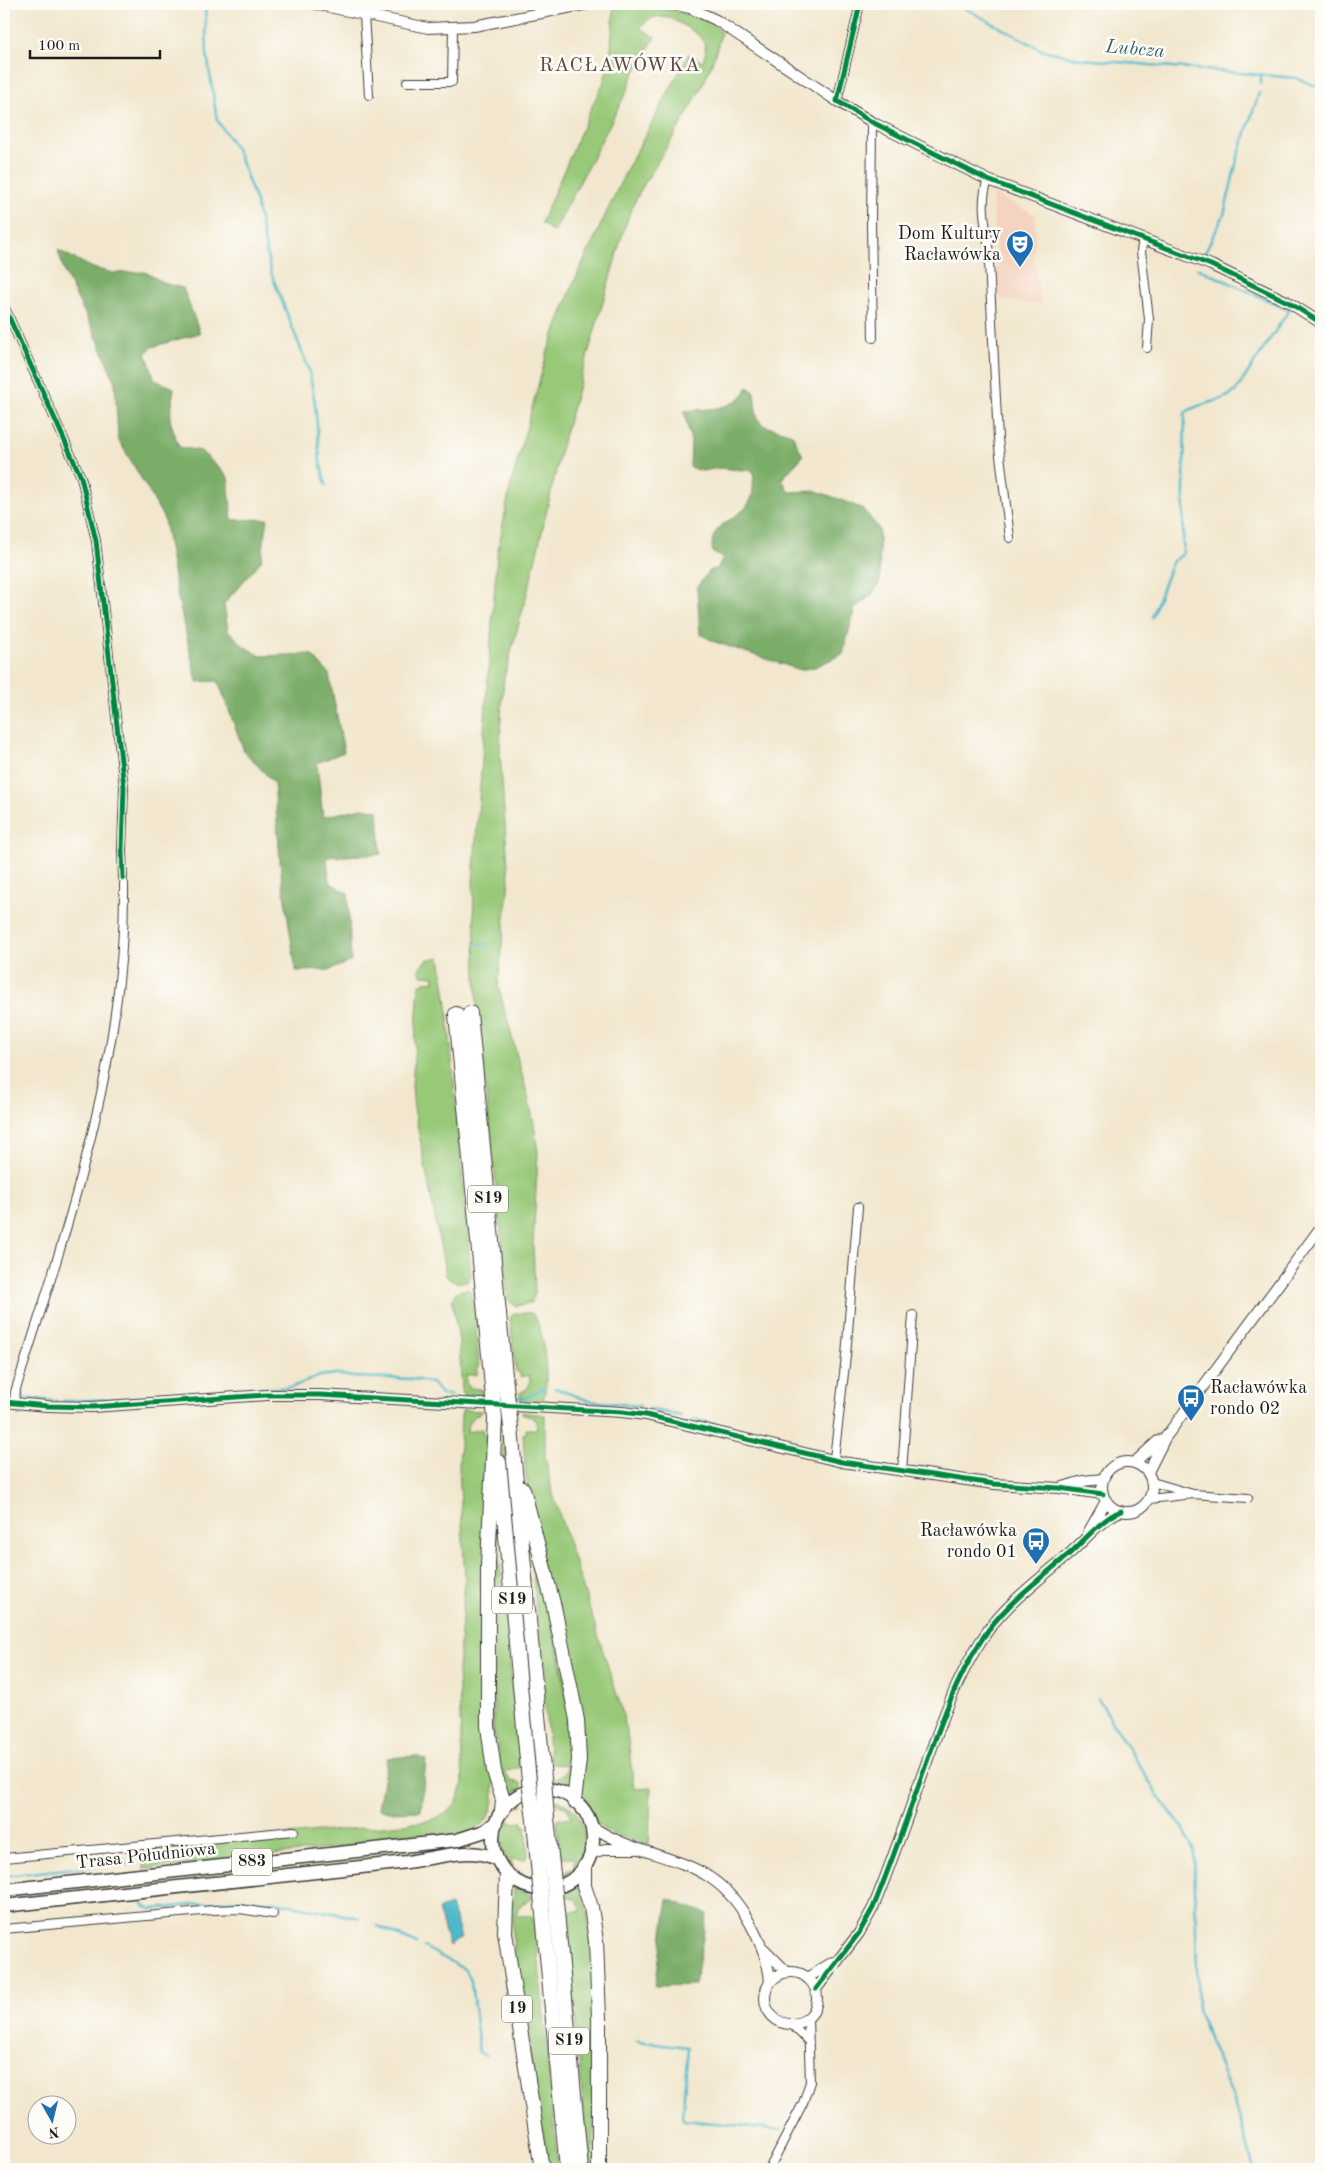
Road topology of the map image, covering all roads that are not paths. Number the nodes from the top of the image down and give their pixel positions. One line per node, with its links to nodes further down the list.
1 (315, 4): 5 (street)
2 (588, 4): 7 (street)
3 (671, 4): 10 (street)
4 (860, 4): 10 (street)
5 (344, 7): 6 (street)
6 (364, 15): 7 (street); 9 (street)
7 (453, 28): 8 (street)
8 (408, 82)
9 (369, 95)
10 (837, 101): 11 (street)
11 (872, 122): 12 (street); 16 (street)
12 (988, 180): 13 (street); 18 (street)
13 (1143, 238): 15 (street); 17 (street)
14 (4, 306): 24 (street)
15 (1321, 322)
16 (873, 338)
17 (1147, 348)
18 (1010, 538)
19 (470, 1013): 27 (highway, S19, bridge)
20 (456, 1014): 25 (highway, S19, bridge)
21 (858, 1207): 28 (street)
22 (1321, 1227): 26 (street)
23 (912, 1315): 30 (street)
24 (9, 1403): 28 (street)
25 (495, 1419): 42 (highway); 43 (highway, S19, bridge)
26 (1164, 1438): 29 (street); 31 (street)
27 (513, 1454): 41 (highway); 43 (highway, S19, bridge)
28 (834, 1459): 30 (street)
29 (1136, 1462): 31 (street); 32 (street)
30 (902, 1472): 34 (street)
31 (1148, 1472): 33 (street)
32 (1103, 1480): 34 (street); 36 (street)
33 (1152, 1482): 35 (street); 38 (street)
34 (1059, 1488): 36 (street)
35 (1193, 1494): 37 (street); 38 (street)
36 (1104, 1497): 39 (street); 40 (street)
37 (1248, 1498)
38 (1150, 1499): 39 (street)
39 (1120, 1511): 40 (street)
40 (1087, 1535): 57 (street)
41 (574, 1801): 42 (highway, 883); 44 (highway)
42 (499, 1817): 48 (highway); 52 (highway, Trasa Południowa / 883)
43 (541, 1819): 51 (highway, S19)
44 (590, 1825): 46 (street); 49 (highway)
45 (294, 1831): 47 (street)
46 (637, 1849): 49 (street); 56 (street)
47 (4, 1858)
48 (497, 1859): 50 (highway); 53 (highway, Trasa Południowa / 883)
49 (587, 1861): 50 (highway); 68 (highway)
50 (507, 1874): 65 (highway, 19)
51 (546, 1875): 66 (highway, S19, bridge); 67 (highway, S19, bridge)
52 (4, 1890)
53 (4, 1906)
54 (273, 1914): 55 (street)
55 (4, 1929)
56 (764, 1949): 58 (street); 60 (street)
57 (838, 1958): 59 (street); 61 (street)
58 (787, 1972): 59 (street); 60 (street)
59 (807, 1978): 61 (street)
60 (770, 1983): 63 (street)
61 (816, 1989): 62 (street)
62 (808, 2018): 63 (street); 64 (street)
63 (792, 2024): 64 (street)
64 (809, 2042): 69 (street)
65 (542, 2169)
66 (567, 2169)
67 (581, 2169)
68 (599, 2169)
69 (769, 2169)

